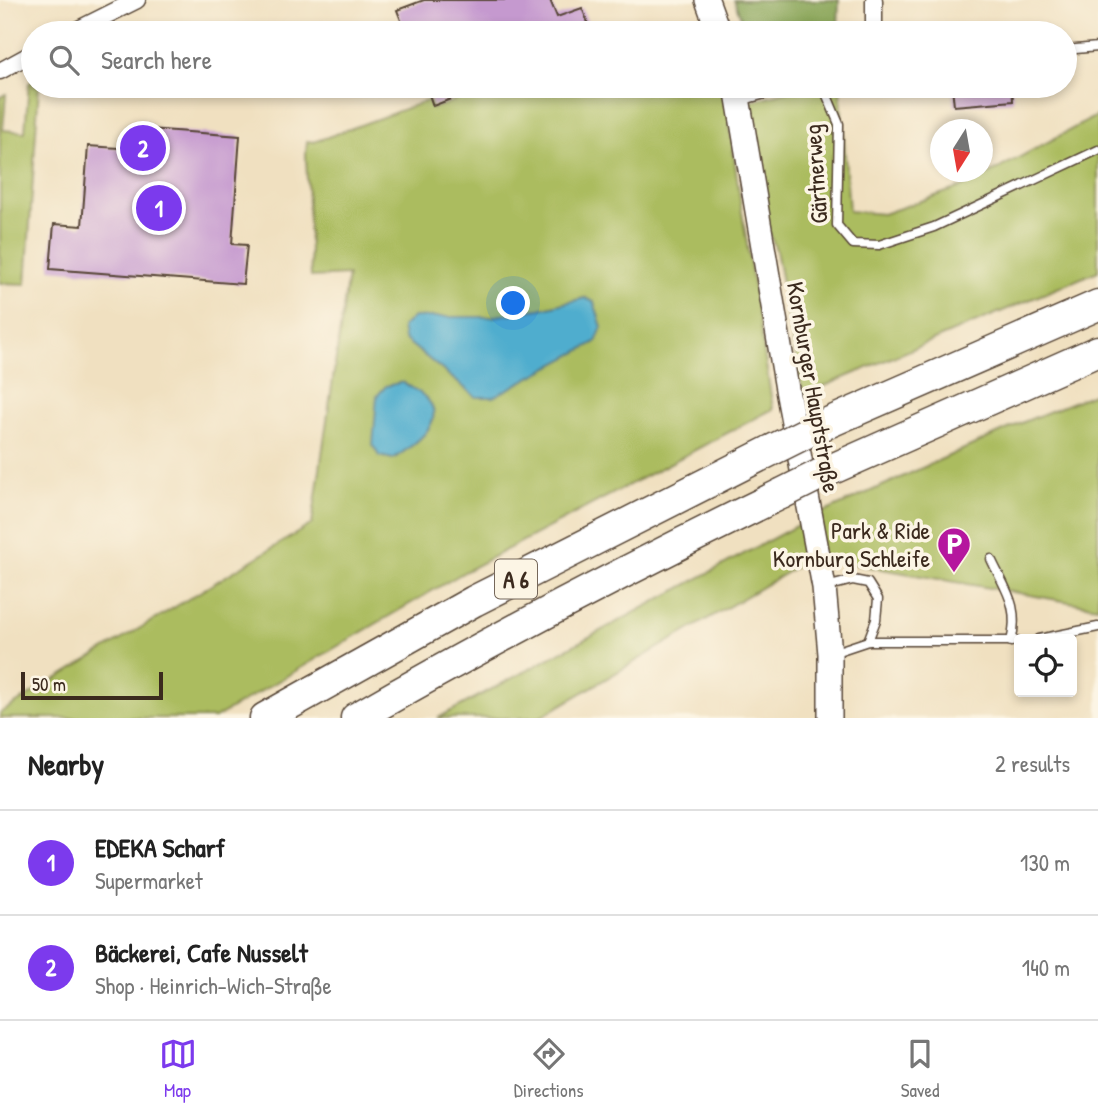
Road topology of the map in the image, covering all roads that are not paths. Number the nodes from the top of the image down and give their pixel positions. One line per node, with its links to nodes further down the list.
1 (137, 0): 4 (street)
2 (707, 0): 5 (main road)
3 (874, 0): 6 (street)
4 (95, 21)
5 (715, 21)
6 (874, 21)
7 (1098, 47): 8 (lane)
8 (1077, 49)
9 (21, 60): 10 (street)
10 (0, 71)
11 (739, 98): 17 (main road, Kornburger Hauptstraße)
12 (828, 98): 13 (lane, Gärtnerweg)
13 (1098, 150)
14 (1098, 305): 24 (highway, A 6, bridge)
15 (1098, 351): 25 (highway, A 6, bridge)
16 (991, 559): 19 (lane)
17 (824, 587): 21 (lane); 23 (main road, Kornburger Hauptstraße)
18 (1098, 627): 20 (lane)
19 (1015, 634)
20 (1064, 634)
21 (868, 640): 22 (lane); 23 (lane)
22 (1014, 642)
23 (830, 654): 26 (main road, Kornburger Hauptstraße)
24 (265, 718)
25 (356, 718)
26 (830, 718)

